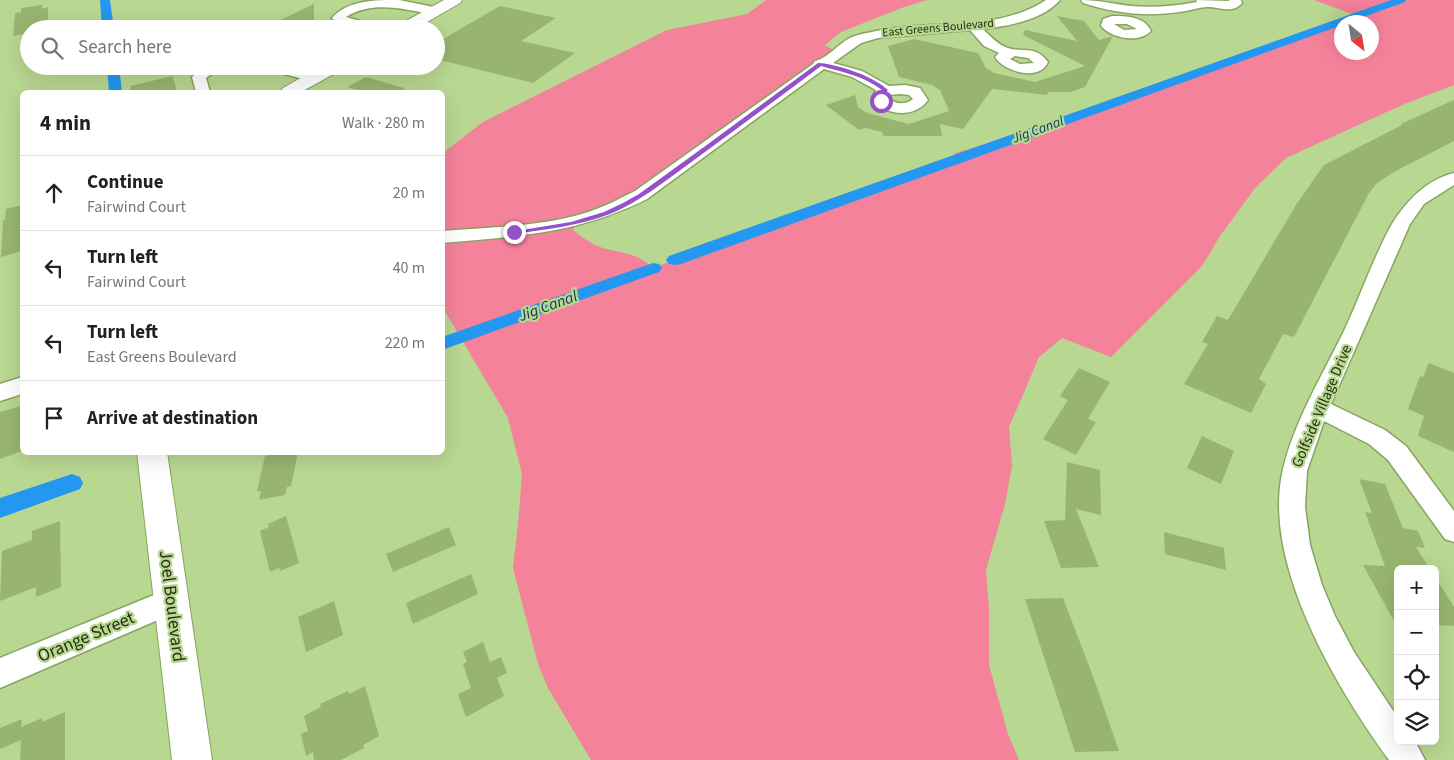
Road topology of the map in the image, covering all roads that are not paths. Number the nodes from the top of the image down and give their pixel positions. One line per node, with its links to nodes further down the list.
1 (380, 0): 7 (street); 8 (street)
2 (454, 0): 7 (main road)
3 (1235, 0): 5 (street)
4 (1082, 2): 5 (street)
5 (1205, 2)
6 (1059, 3): 10 (street, East Greens Boulevard)
7 (435, 11): 9 (main road)
8 (341, 20)
9 (419, 20)
10 (972, 26): 11 (street); 12 (street, East Greens Boulevard)
11 (1008, 53)
12 (820, 64): 19 (street); 21 (street, East Greens Boulevard)
13 (200, 75): 17 (street)
14 (304, 75): 16 (street)
15 (320, 75): 16 (main road)
16 (315, 78): 18 (main road)
17 (202, 90)
18 (294, 90)
19 (886, 90)
20 (1454, 178): 24 (street, Golfside Village Drive)
21 (445, 238)
22 (20, 386): 23 (street)
23 (0, 393)
24 (1318, 408): 26 (street); 30 (street, Golfside Village Drive)
25 (152, 455): 27 (main road, Joel Boulevard)
26 (1454, 531)
27 (171, 601): 28 (street, Orange Street); 29 (main road, Joel Boulevard)
28 (0, 673)
29 (192, 760)
30 (1409, 760)

